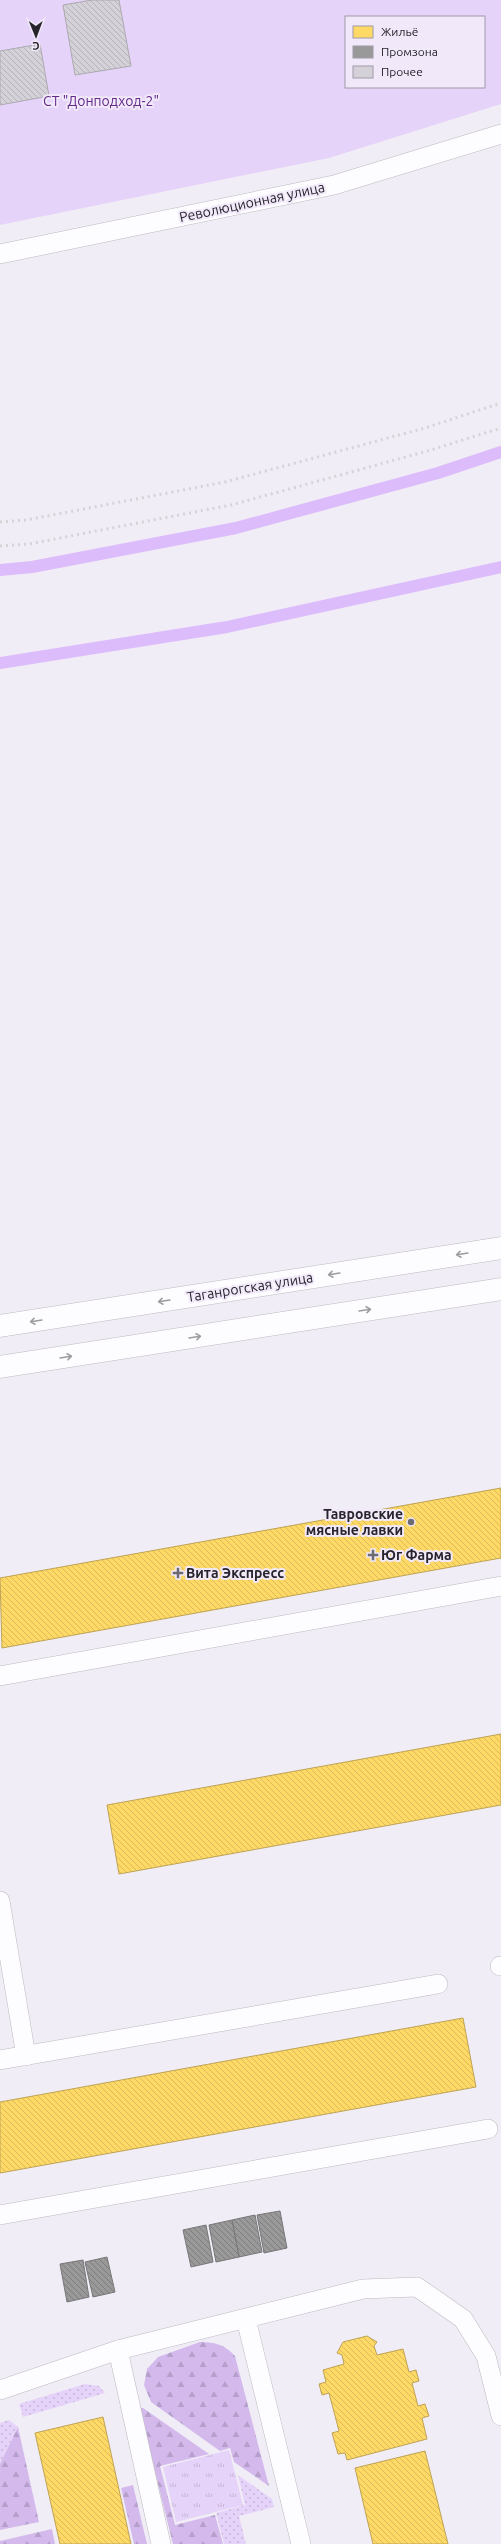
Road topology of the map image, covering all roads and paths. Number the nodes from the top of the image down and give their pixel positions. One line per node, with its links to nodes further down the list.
1 (501, 134): 2 (lane, Революционная улица)
2 (0, 254)
3 (501, 1248): 5 (main road, Таганрогская улица, one-way to 5)
4 (501, 1289): 6 (main road, one-way to 4)
5 (0, 1326)
6 (0, 1367)
7 (501, 1586): 8 (lane)
8 (0, 1676)
9 (0, 1901): 11 (lane)
10 (438, 1984): 11 (lane)
11 (26, 2056): 12 (lane)
12 (0, 2060)
13 (488, 2129): 14 (lane)
14 (0, 2215)
15 (246, 2320): 16 (lane); 18 (lane); 20 (lane)
16 (118, 2350): 17 (lane); 19 (lane)
17 (0, 2390)
18 (501, 2416)
19 (161, 2544)
20 (302, 2544)

